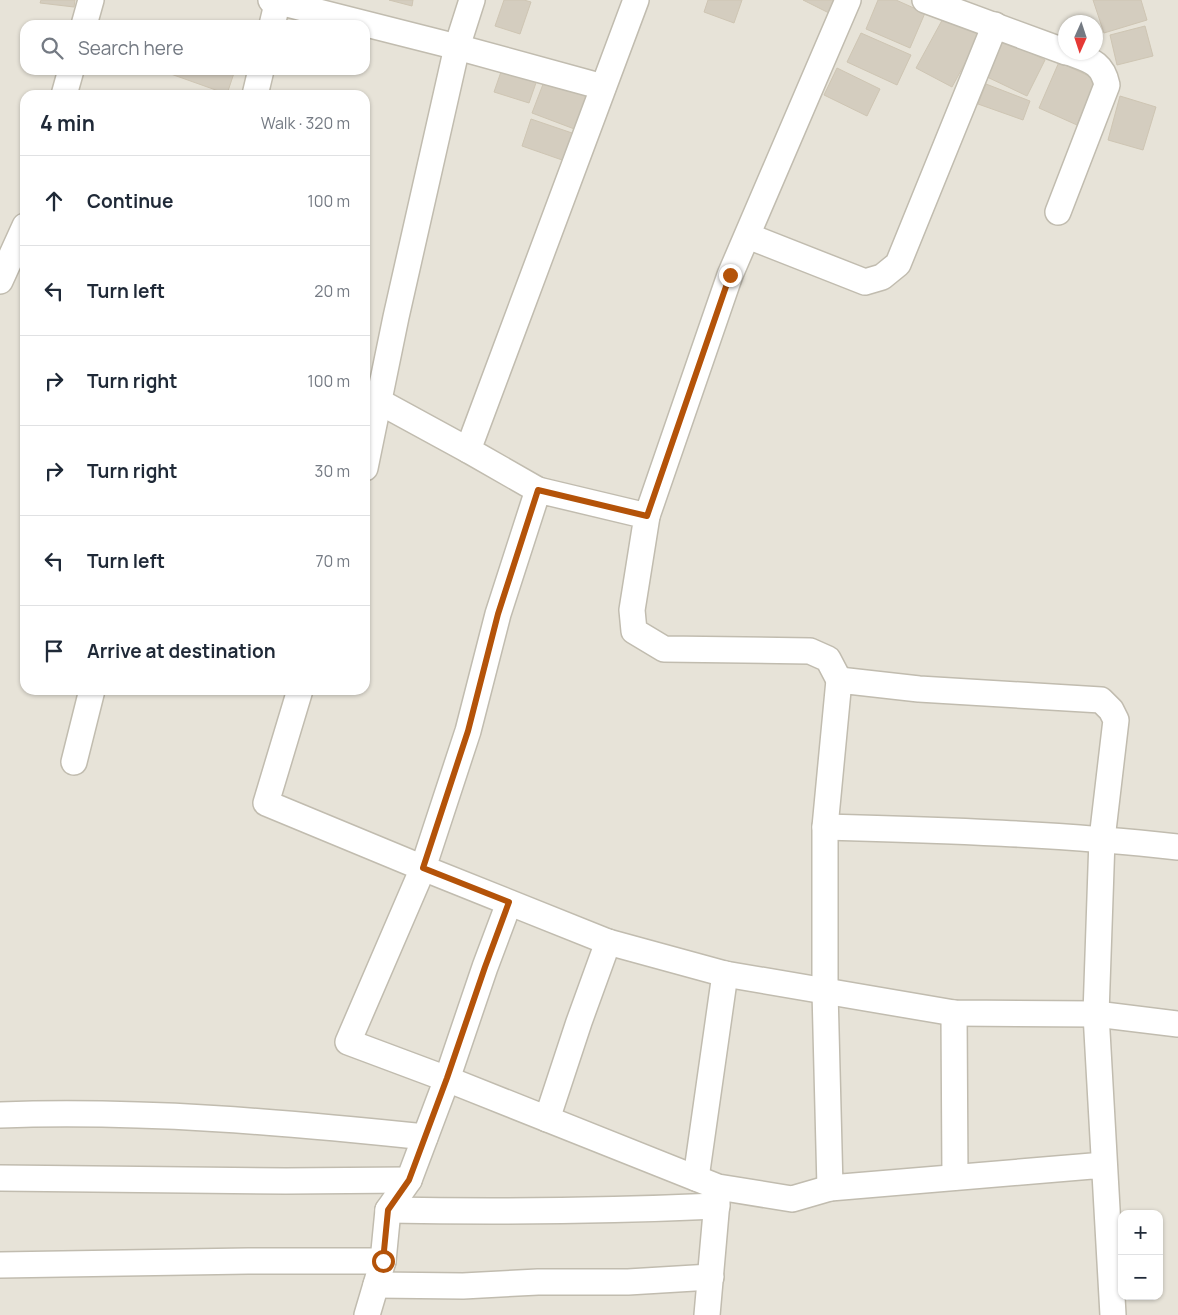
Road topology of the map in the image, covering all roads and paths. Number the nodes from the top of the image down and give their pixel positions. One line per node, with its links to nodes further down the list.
1 (91, 0): 7 (street)
2 (472, 0): 11 (street)
3 (636, 0): 16 (street)
4 (848, 0): 20 (street)
5 (925, 0): 9 (street)
6 (274, 7): 8 (street)
7 (85, 20)
8 (333, 20)
9 (995, 25): 12 (street); 20 (street)
10 (370, 28): 11 (street)
11 (457, 47): 16 (street); 23 (street)
12 (1058, 49)
13 (1087, 60): 19 (street)
14 (70, 75): 17 (street)
15 (260, 75): 18 (street)
16 (603, 87): 25 (street)
17 (65, 90)
18 (256, 90)
19 (1058, 212)
20 (748, 236): 27 (street)
21 (20, 237): 22 (street)
22 (0, 281)
23 (380, 402): 24 (street); 25 (street)
24 (370, 446)
25 (468, 450): 26 (street)
26 (538, 490): 27 (street); 35 (street)
27 (647, 516): 28 (street)
28 (839, 680): 32 (street); 33 (street)
29 (91, 695): 31 (street)
30 (298, 695): 35 (street)
31 (74, 762)
32 (825, 827): 33 (street); 39 (street)
33 (1102, 839): 34 (street); 41 (street)
34 (1178, 847)
35 (423, 868): 36 (street); 43 (street)
36 (509, 902): 37 (street); 43 (street)
37 (608, 942): 38 (street); 45 (street)
38 (725, 974): 39 (street); 52 (street)
39 (824, 991): 40 (street); 51 (street)
40 (954, 1013): 41 (street); 48 (street)
41 (1096, 1014): 42 (street); 47 (street)
42 (1178, 1024)
43 (447, 1078): 45 (street); 46 (street)
44 (0, 1115): 46 (street)
45 (547, 1119): 52 (street)
46 (425, 1137): 50 (street)
47 (1104, 1165): 48 (street); 60 (street)
48 (955, 1177): 51 (street)
49 (0, 1178): 50 (street)
50 (409, 1180): 53 (street)
51 (830, 1188): 52 (street)
52 (710, 1190): 53 (street); 56 (street)
53 (388, 1210): 54 (street)
54 (383, 1261): 55 (street); 57 (street)
55 (0, 1265)
56 (711, 1277): 57 (street); 59 (street)
57 (376, 1285): 58 (street)
58 (367, 1315)
59 (707, 1315)
60 (1113, 1315)

